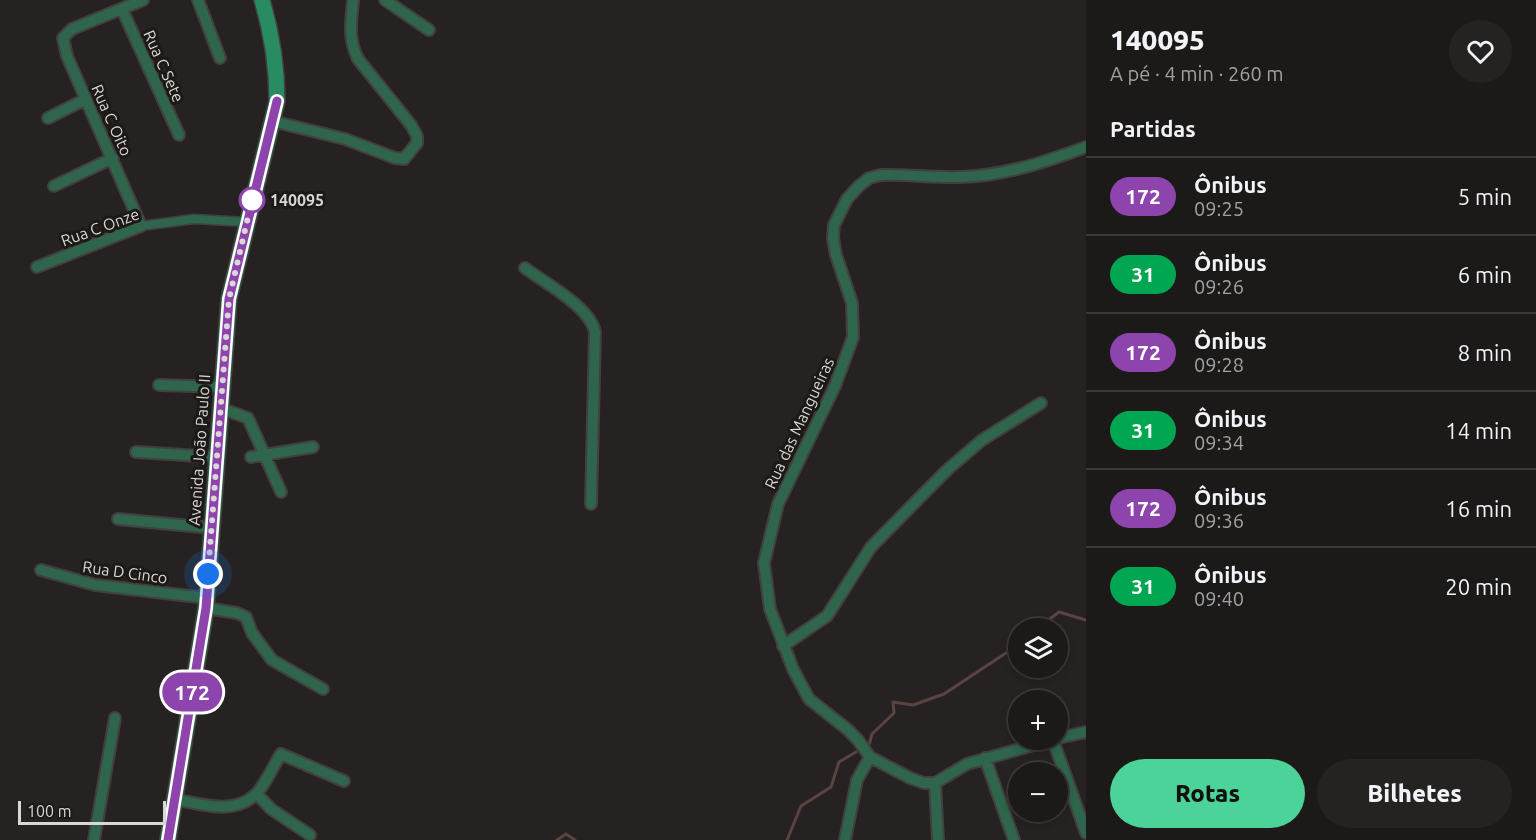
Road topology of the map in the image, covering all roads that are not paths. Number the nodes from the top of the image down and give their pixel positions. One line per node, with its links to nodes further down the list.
1 (143, 0): 6 (street)
2 (198, 0): 8 (street)
3 (262, 0): 11 (main road, Avenida João Paulo II)
4 (353, 0): 11 (street)
5 (385, 0): 7 (street)
6 (122, 9): 9 (street, Rua C Oito); 12 (street, Rua C Sete)
7 (429, 30)
8 (220, 58)
9 (86, 99): 10 (street); 14 (street, Rua C Oito)
10 (48, 118)
11 (272, 121): 16 (main road, Avenida João Paulo II)
12 (179, 135)
13 (1086, 147): 35 (street, Rua das Mangueiras)
14 (113, 158): 15 (street); 17 (street, Rua C Oito)
15 (54, 186)
16 (247, 222): 17 (street, Rua C Onze); 21 (main road, Avenida João Paulo II)
17 (141, 226): 18 (street, Rua C Onze)
18 (37, 267)
19 (525, 268): 30 (street)
20 (159, 385): 21 (street)
21 (222, 387): 23 (main road, Avenida João Paulo II)
22 (1041, 403): 35 (street)
23 (220, 408): 26 (street); 27 (main road, Avenida João Paulo II)
24 (313, 447): 26 (street)
25 (136, 452): 27 (street)
26 (264, 455): 28 (street); 29 (street)
27 (216, 457): 32 (main road, Avenida João Paulo II)
28 (250, 457)
29 (281, 492)
30 (591, 504)
31 (117, 519): 32 (street)
32 (212, 528): 34 (main road, Avenida João Paulo II)
33 (41, 570): 34 (street, Rua D Cinco)
34 (206, 603): 36 (street, Rua D Cinco); 47 (main road, Avenida João Paulo II)
35 (783, 646): 42 (street, Rua das Mangueiras)
36 (323, 689)
37 (115, 718): 50 (street)
38 (1086, 732): 39 (street)
39 (1068, 736)
40 (1015, 750): 43 (street)
41 (1056, 750): 48 (street)
42 (870, 757): 45 (street, Rua das Mangueiras); 52 (street)
43 (985, 758): 45 (street); 54 (street)
44 (344, 781): 46 (street)
45 (935, 783): 53 (street)
46 (256, 794): 47 (street); 49 (street)
47 (174, 799): 51 (main road, Avenida João Paulo II)
48 (1086, 833)
49 (310, 835)
50 (94, 840)
51 (168, 840)
52 (845, 840)
53 (938, 840)
54 (1014, 840)

